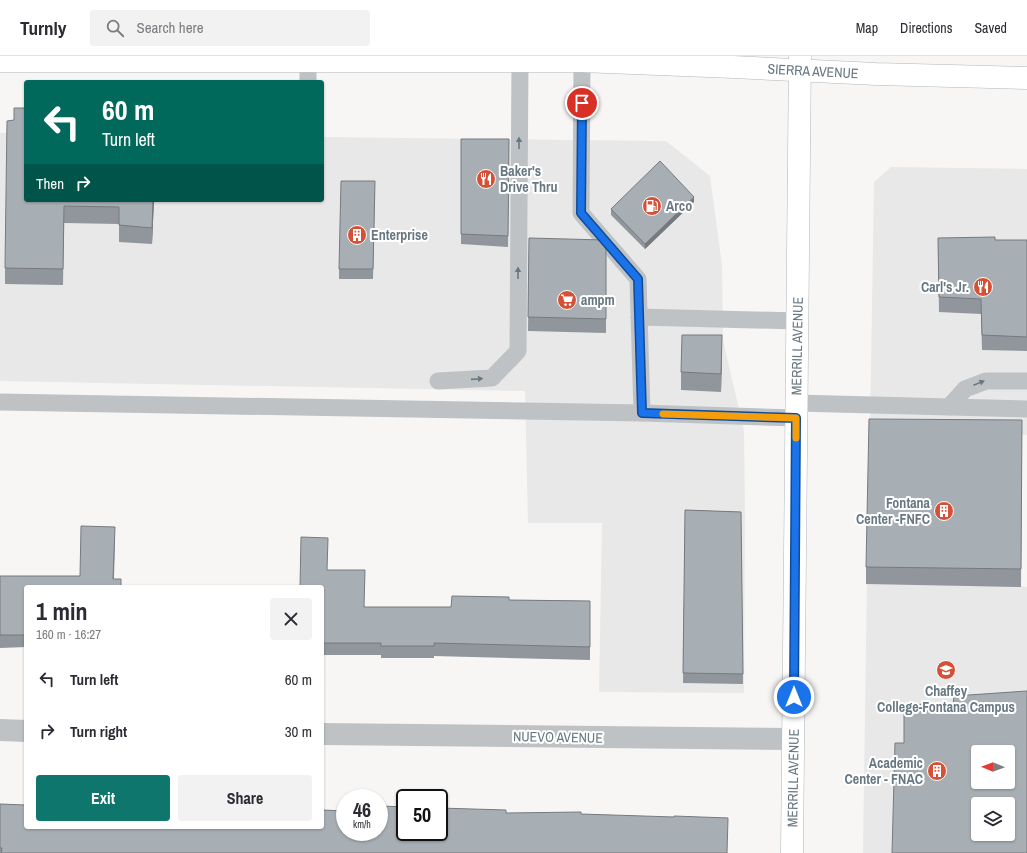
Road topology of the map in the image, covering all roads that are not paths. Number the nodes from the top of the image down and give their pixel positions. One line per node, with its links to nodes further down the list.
1 (0, 61): 5 (main road, SIERRA AVENUE)
2 (520, 61): 3 (main road, SIERRA AVENUE); 5 (main road, SIERRA AVENUE); 9 (lane, one-way to 2)
3 (582, 61): 4 (main road, SIERRA AVENUE); 7 (lane)
4 (800, 63): 6 (main road, SIERRA AVENUE); 8 (main road, MERRILL AVENUE)
5 (308, 72)
6 (1027, 78)
7 (639, 317): 8 (lane); 15 (lane)
8 (797, 321): 14 (main road, MERRILL AVENUE)
9 (438, 381)
10 (1027, 381): 12 (lane, one-way to 10)
11 (0, 402): 15 (lane)
12 (949, 406): 13 (lane); 14 (lane)
13 (1027, 409)
14 (796, 410): 15 (lane); 19 (main road, MERRILL AVENUE)
15 (642, 413)
16 (0, 730): 17 (street)
17 (24, 731)
18 (324, 734): 19 (street, NUEVO AVENUE)
19 (793, 739): 20 (main road, MERRILL AVENUE)
20 (792, 853)

